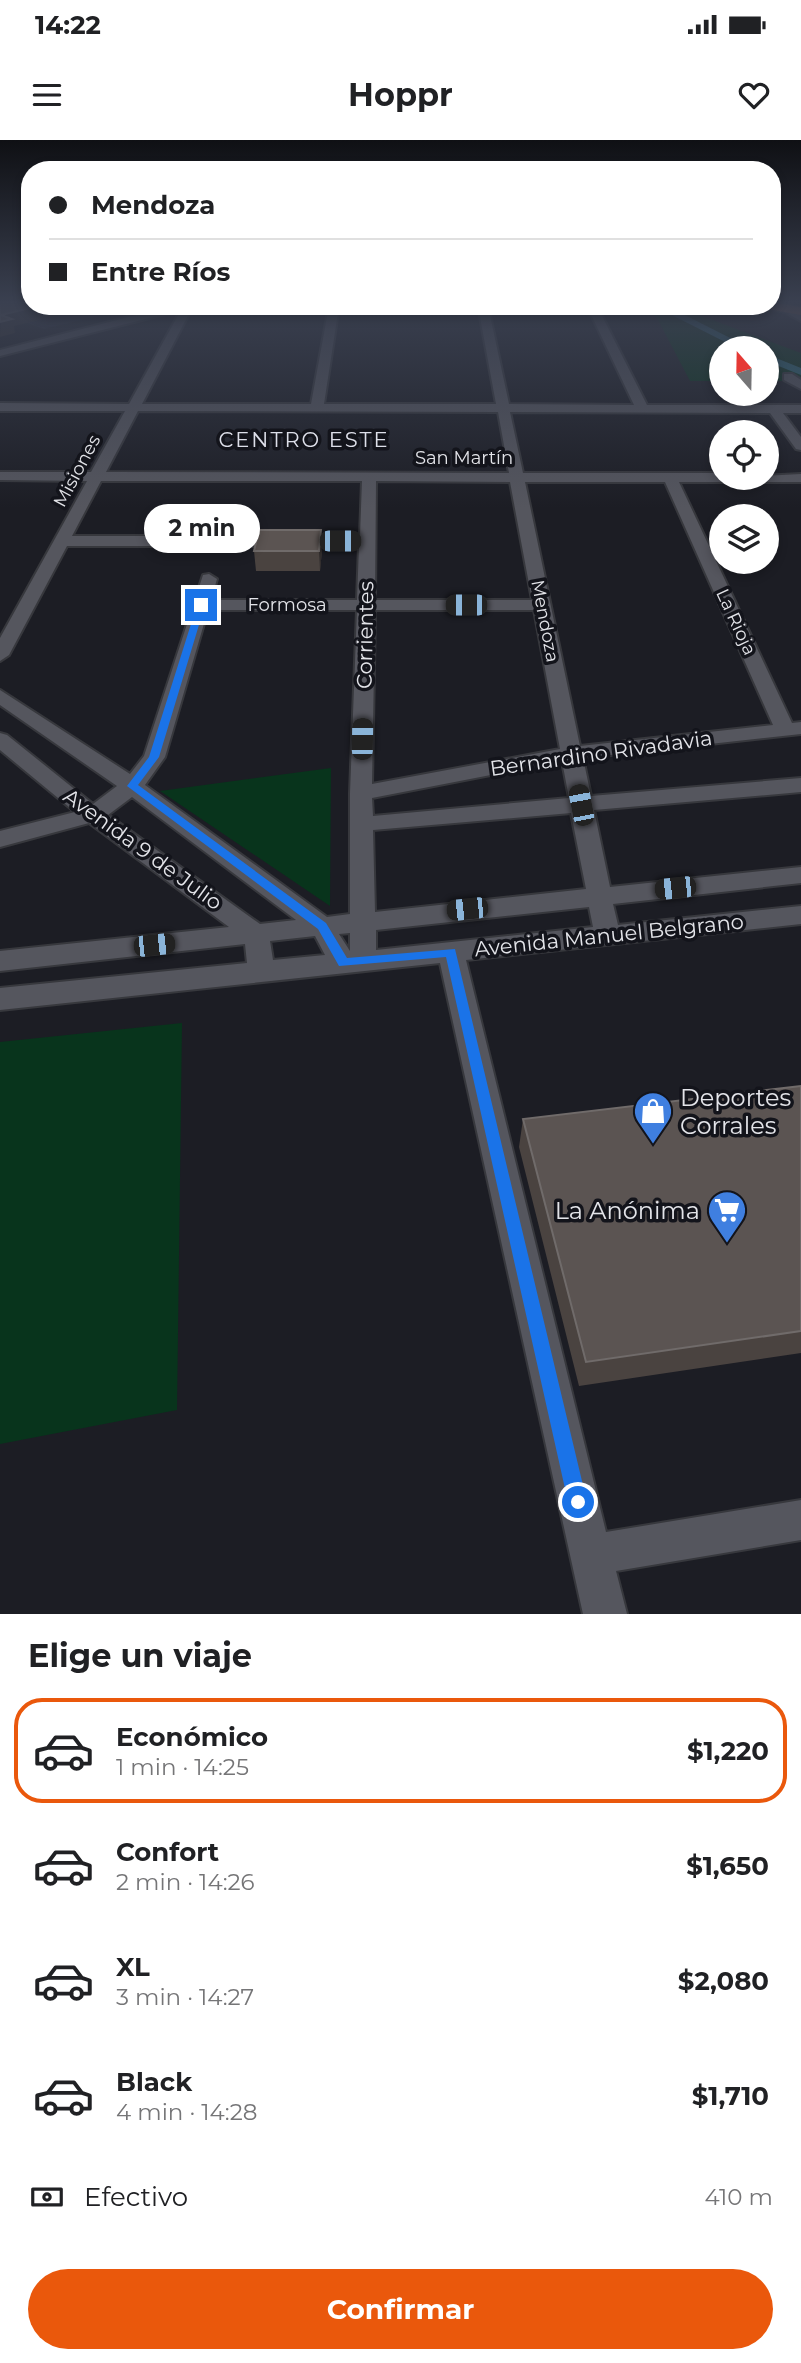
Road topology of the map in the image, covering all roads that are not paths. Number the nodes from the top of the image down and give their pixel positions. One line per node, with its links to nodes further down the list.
1 (153, 371): 8 (street, Misiones)
2 (323, 371): 9 (street)
3 (494, 371): 10 (street, Mendoza)
4 (624, 371): 11 (street)
5 (788, 377): 6 (street)
6 (801, 385)
7 (0, 407): 8 (street)
8 (134, 408): 9 (street); 16 (street, Misiones)
9 (317, 408): 10 (street)
10 (501, 408): 11 (street); 18 (street, Mendoza)
11 (642, 408): 12 (street)
12 (774, 409): 13 (street); 14 (street)
13 (801, 409)
14 (801, 446)
15 (0, 476): 16 (street, San Martín)
16 (96, 476): 17 (street, San Martín); 21 (street, Misiones)
17 (369, 477): 18 (street, San Martín); 22 (street, Corrientes)
18 (517, 477): 19 (street, San Martín); 26 (street, Mendoza)
19 (670, 478): 20 (street, San Martín); 29 (street, La Rioja)
20 (801, 478)
21 (61, 541): 22 (street); 27 (street, Misiones)
22 (367, 541): 25 (street, Corrientes)
23 (209, 579): 24 (street)
24 (201, 605): 25 (street, Formosa); 33 (street)
25 (366, 605): 26 (street, Formosa); 34 (street, Corrientes)
26 (542, 605): 31 (street, Mendoza)
27 (0, 655)
28 (0, 696): 33 (street, Avenida 9 de Julio)
29 (793, 728): 31 (street, Bernardino Rivadavia)
30 (0, 739): 36 (street, Avenida 9 de Julio)
31 (570, 753): 34 (street, Bernardino Rivadavia); 35 (street, Mendoza)
32 (801, 785): 35 (street)
33 (132, 786): 36 (street); 43 (street, Avenida 9 de Julio)
34 (361, 793): 37 (street, Corrientes)
35 (581, 805): 37 (street); 40 (street, Mendoza)
36 (93, 815): 38 (street); 44 (street, Avenida 9 de Julio)
37 (361, 824): 42 (street, Corrientes)
38 (0, 839)
39 (801, 875): 40 (street)
40 (599, 896): 42 (street); 45 (street, Mendoza)
41 (801, 915): 45 (street, Avenida Manuel Belgrano)
42 (361, 920): 43 (street); 48 (street, Corrientes)
43 (322, 926): 44 (street); 48 (street, Avenida 9 de Julio)
44 (256, 934): 47 (street); 49 (street)
45 (607, 935): 46 (street, Avenida Manuel Belgrano)
46 (451, 952): 48 (street, Avenida Manuel Belgrano); 52 (street)
47 (0, 961)
48 (353, 962): 49 (street, Avenida Manuel Belgrano)
49 (262, 972): 50 (street, Avenida Manuel Belgrano)
50 (0, 999)
51 (801, 1520): 52 (street)
52 (590, 1555): 53 (street)
53 (605, 1614)

